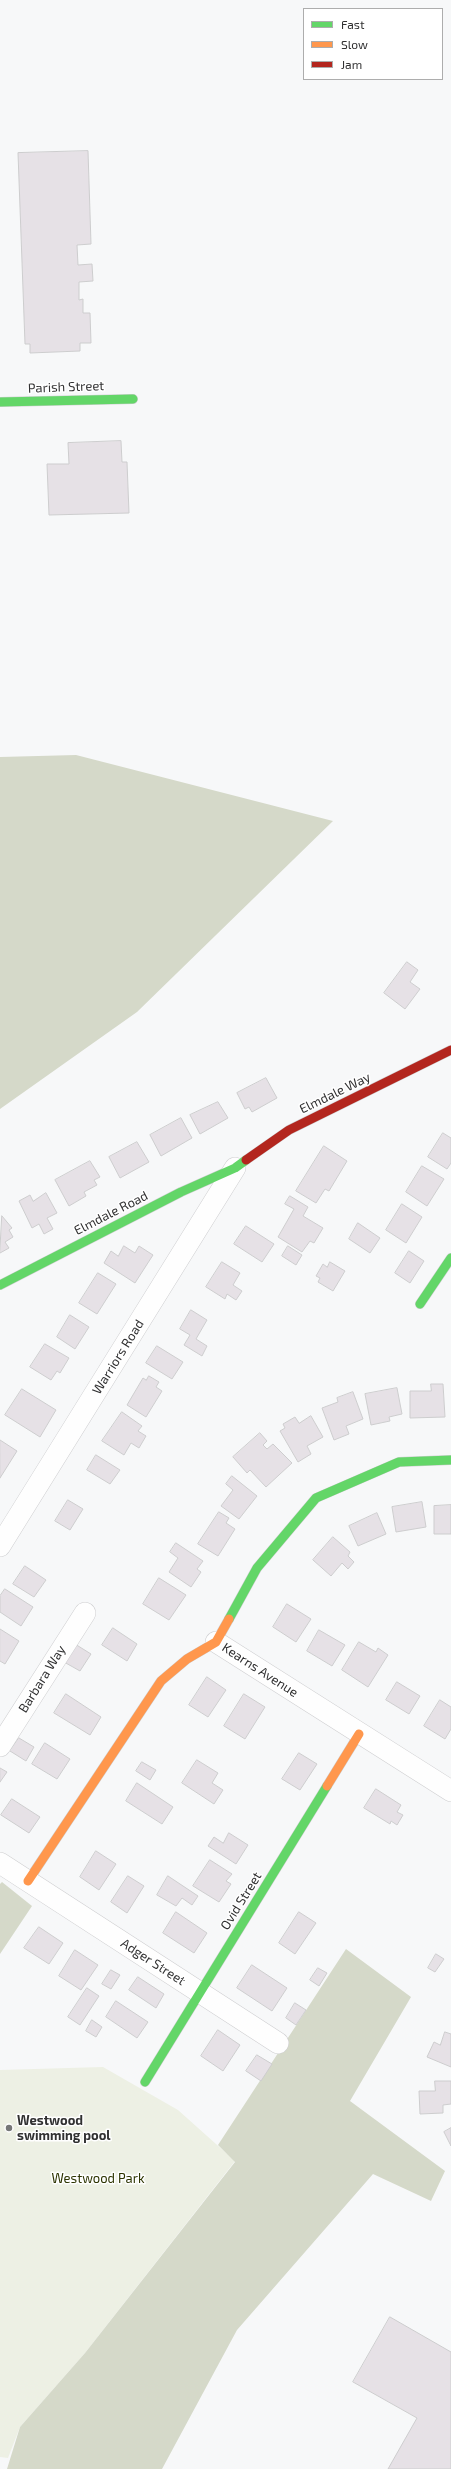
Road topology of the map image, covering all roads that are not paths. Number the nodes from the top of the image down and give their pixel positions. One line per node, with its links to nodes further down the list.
1 (133, 399): 2 (street, Parish Street)
2 (0, 402)
3 (451, 1050): 4 (street, Elmdale Way)
4 (235, 1168): 6 (street, Elmdale Road); 9 (street, Warriors Road)
5 (451, 1258): 7 (street)
6 (0, 1285)
7 (420, 1304)
8 (451, 1460): 11 (street)
9 (0, 1546)
10 (85, 1612): 13 (street, Barbara Way)
11 (216, 1642): 12 (street, Kearns Avenue); 16 (street, Kearns Avenue)
12 (359, 1734): 14 (street, Kearns Avenue); 17 (street, Ovid Street)
13 (0, 1746)
14 (451, 1791)
15 (0, 1862): 16 (street)
16 (28, 1881): 17 (street, Adger Street)
17 (200, 1992): 18 (street, Adger Street); 19 (street, Ovid Street)
18 (278, 2043)
19 (145, 2082)

